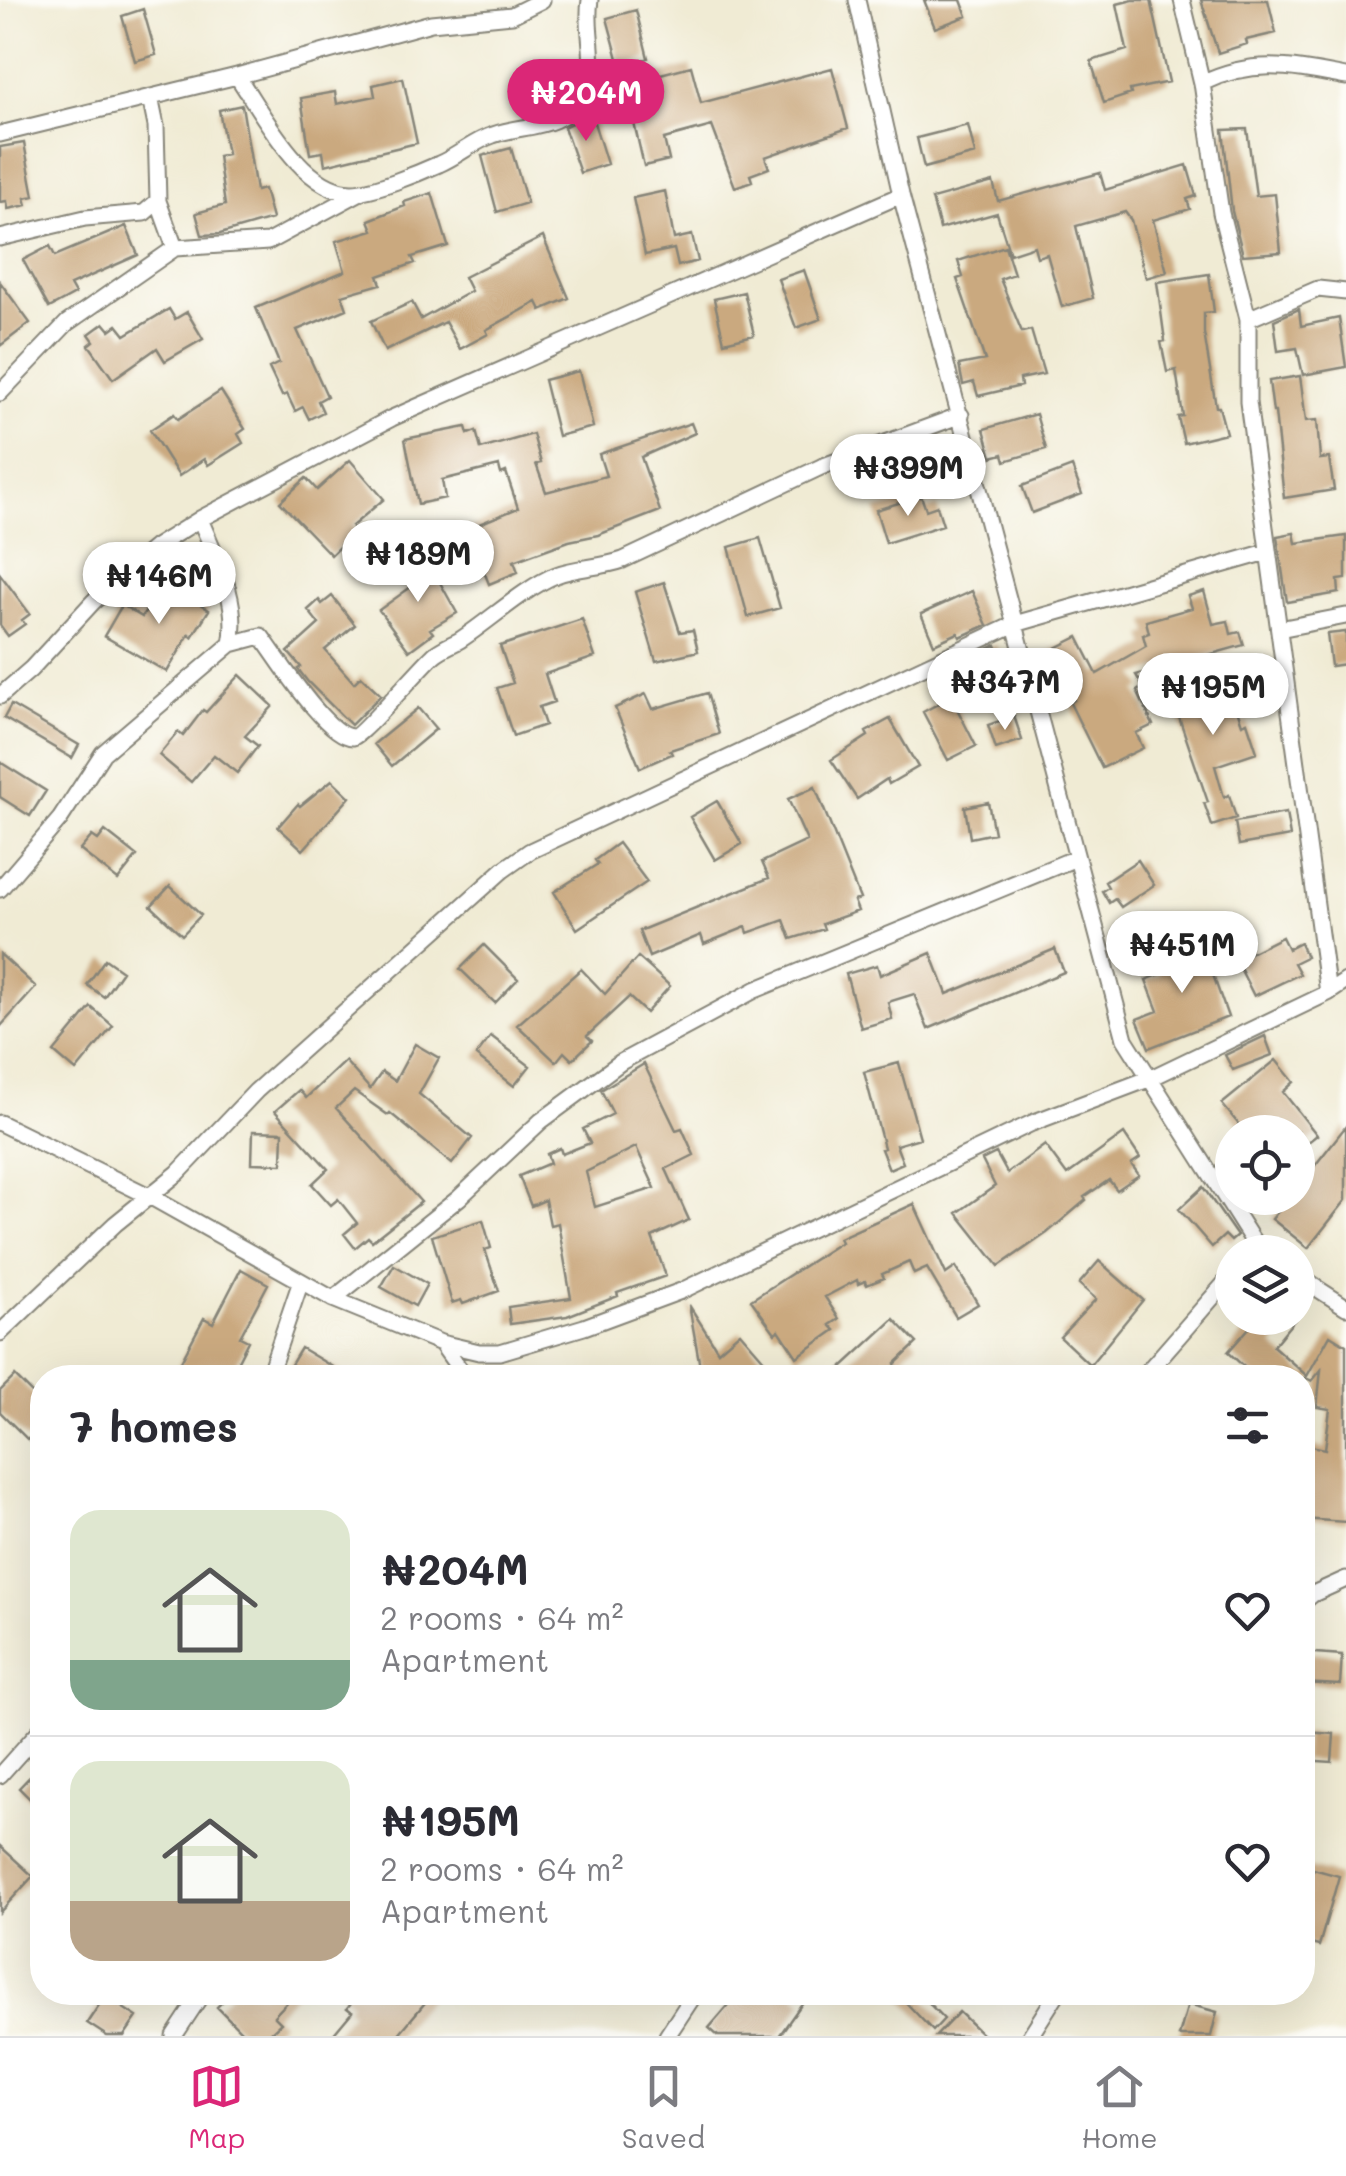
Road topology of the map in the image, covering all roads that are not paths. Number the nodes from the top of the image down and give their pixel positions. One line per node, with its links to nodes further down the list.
1 (542, 0): 5 (street)
2 (590, 0): 10 (street)
3 (857, 0): 11 (street)
4 (1182, 0): 7 (street)
5 (237, 76): 8 (street); 10 (street)
6 (1346, 77): 7 (street)
7 (1202, 83): 16 (street)
8 (150, 97): 9 (street); 12 (street)
9 (0, 134)
10 (365, 190): 14 (street)
11 (901, 195): 18 (street); 19 (street)
12 (158, 201): 13 (street); 14 (street)
13 (0, 238)
14 (175, 248): 17 (street)
15 (1346, 292): 16 (street)
16 (1248, 319): 20 (street)
17 (0, 393)
18 (961, 415): 22 (street); 24 (street)
19 (200, 519): 24 (street); 25 (street)
20 (1267, 552): 22 (street); 23 (street)
21 (1346, 616): 23 (street)
22 (1015, 624): 26 (street); 32 (street)
23 (1279, 629): 29 (street)
24 (231, 644): 27 (street)
25 (0, 696)
26 (1076, 858): 30 (street); 37 (street)
27 (0, 889)
28 (1346, 981): 29 (street)
29 (1328, 993): 30 (street)
30 (1150, 1078): 33 (street); 40 (street)
31 (0, 1124): 32 (street)
32 (151, 1198): 34 (street); 39 (street)
33 (1246, 1235)
34 (301, 1281): 37 (street); 41 (street)
35 (1315, 1287): 38 (street)
36 (1215, 1294): 43 (street)
37 (332, 1299): 40 (street)
38 (1346, 1307)
39 (0, 1333)
40 (441, 1343): 42 (street)
41 (272, 1365)
42 (457, 1365)
43 (1153, 1365)
44 (1346, 1579): 45 (street)
45 (1315, 1593)
46 (30, 1741): 47 (street)
47 (0, 1775)
48 (194, 2005): 51 (street)
49 (687, 2005): 52 (street)
50 (1050, 2005): 53 (street)
51 (174, 2036)
52 (667, 2036)
53 (1030, 2036)

